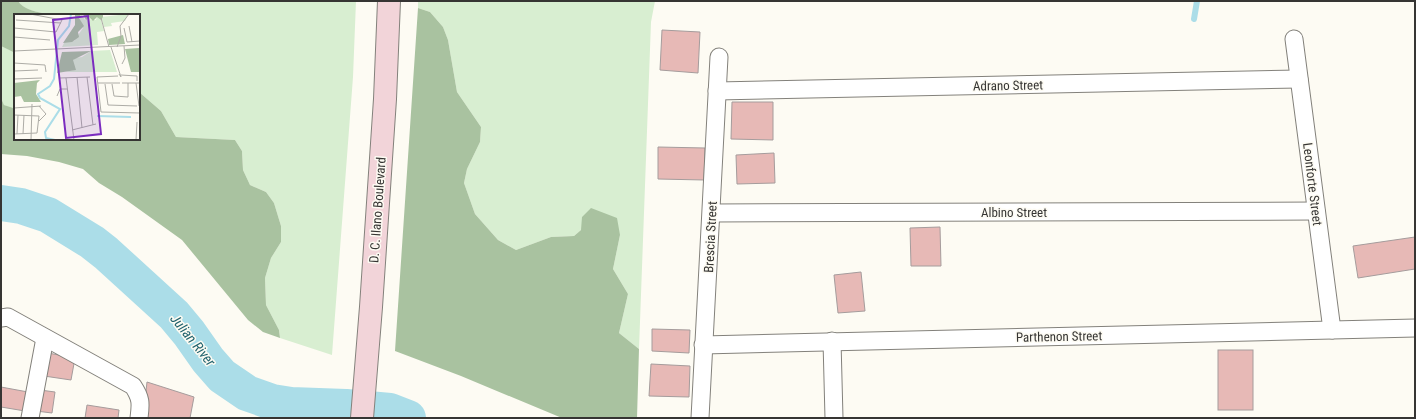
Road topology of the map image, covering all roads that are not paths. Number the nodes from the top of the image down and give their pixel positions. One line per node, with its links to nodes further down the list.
1 (389, 1): 16 (street, D. C. Ilano Boulevard)
2 (1294, 39): 4 (street, Leonforte Street)
3 (719, 57): 5 (street, Brescia Street)
4 (1299, 79): 5 (street, Adrano Street); 6 (street, Leonforte Street)
5 (717, 91): 7 (street, Brescia Street)
6 (1316, 210): 7 (street, Albino Street); 10 (street, Leonforte Street)
7 (712, 213): 13 (street, Brescia Street)
8 (1, 318): 11 (street)
9 (1415, 328): 10 (street, Parthenon Street)
10 (1332, 330): 12 (street, Parthenon Street)
11 (45, 338): 14 (street); 15 (street)
12 (832, 341): 13 (street, Parthenon Street); 18 (street)
13 (703, 344): 17 (street, Brescia Street)
14 (30, 418)
15 (139, 418)
16 (362, 418)
17 (700, 418)
18 (834, 418)

